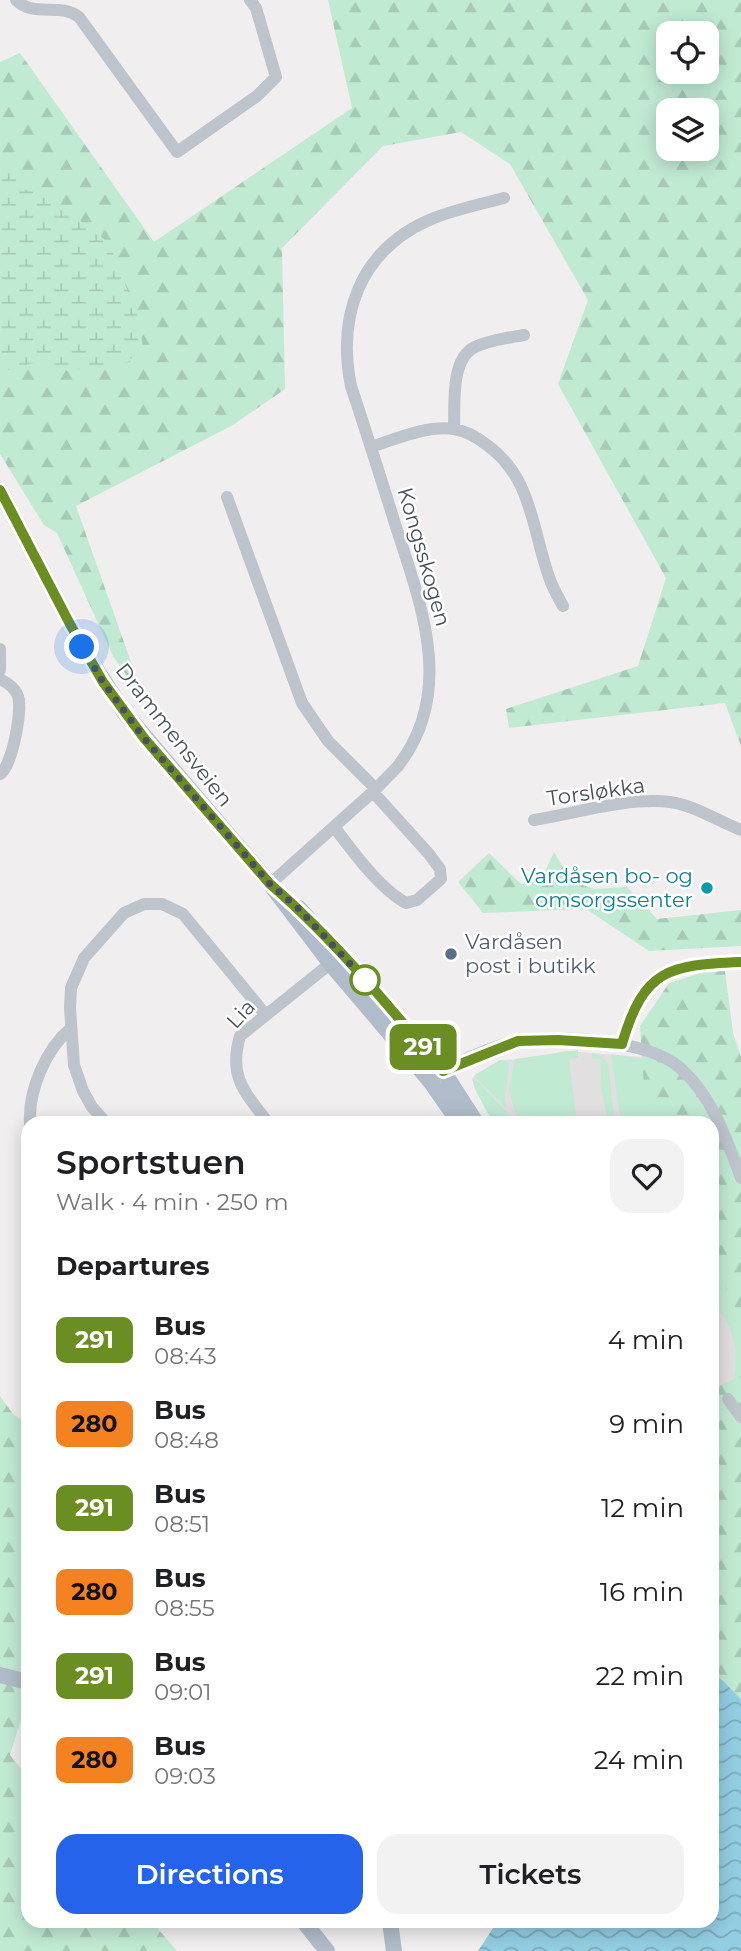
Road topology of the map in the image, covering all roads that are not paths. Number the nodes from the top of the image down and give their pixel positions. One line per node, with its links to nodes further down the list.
1 (16, 0): 3 (street)
2 (250, 0): 3 (street)
3 (69, 5)
4 (504, 198): 7 (street, Kongsskogen)
5 (524, 335): 6 (street)
6 (454, 429): 7 (street); 10 (street)
7 (371, 447): 15 (street, Kongsskogen)
8 (0, 490): 19 (main road, Drammensveien)
9 (227, 498): 15 (street)
10 (563, 606)
11 (0, 649): 12 (street)
12 (0, 670)
13 (0, 678): 14 (street)
14 (0, 774)
15 (374, 790): 17 (street, Kongsskogen); 17 (street)
16 (534, 820): 18 (street, Torsløkka)
17 (335, 828): 19 (street, Kongsskogen)
18 (741, 831)
19 (270, 884): 20 (main road, Drammensveien)
20 (336, 958): 22 (street, Lia); 25 (main road, Drammensveien)
21 (741, 962): 24 (street)
22 (265, 1014): 23 (street); 28 (street, Lia)
23 (71, 1028): 26 (street); 27 (street)
24 (622, 1044): 25 (street); 31 (street)
25 (436, 1076): 29 (main road, Drammensveien); 30 (main road, Drammensveien)
26 (30, 1116)
27 (100, 1116)
28 (263, 1116)
29 (456, 1116)
30 (470, 1116)
31 (715, 1116)
32 (719, 1124): 33 (street)
33 (741, 1178)
34 (728, 1399): 35 (street)
35 (741, 1417)
36 (0, 1675): 37 (main road)
37 (21, 1680)
38 (309, 1928): 40 (main road)
39 (391, 1928): 41 (main road)
40 (327, 1951)
41 (394, 1951)

